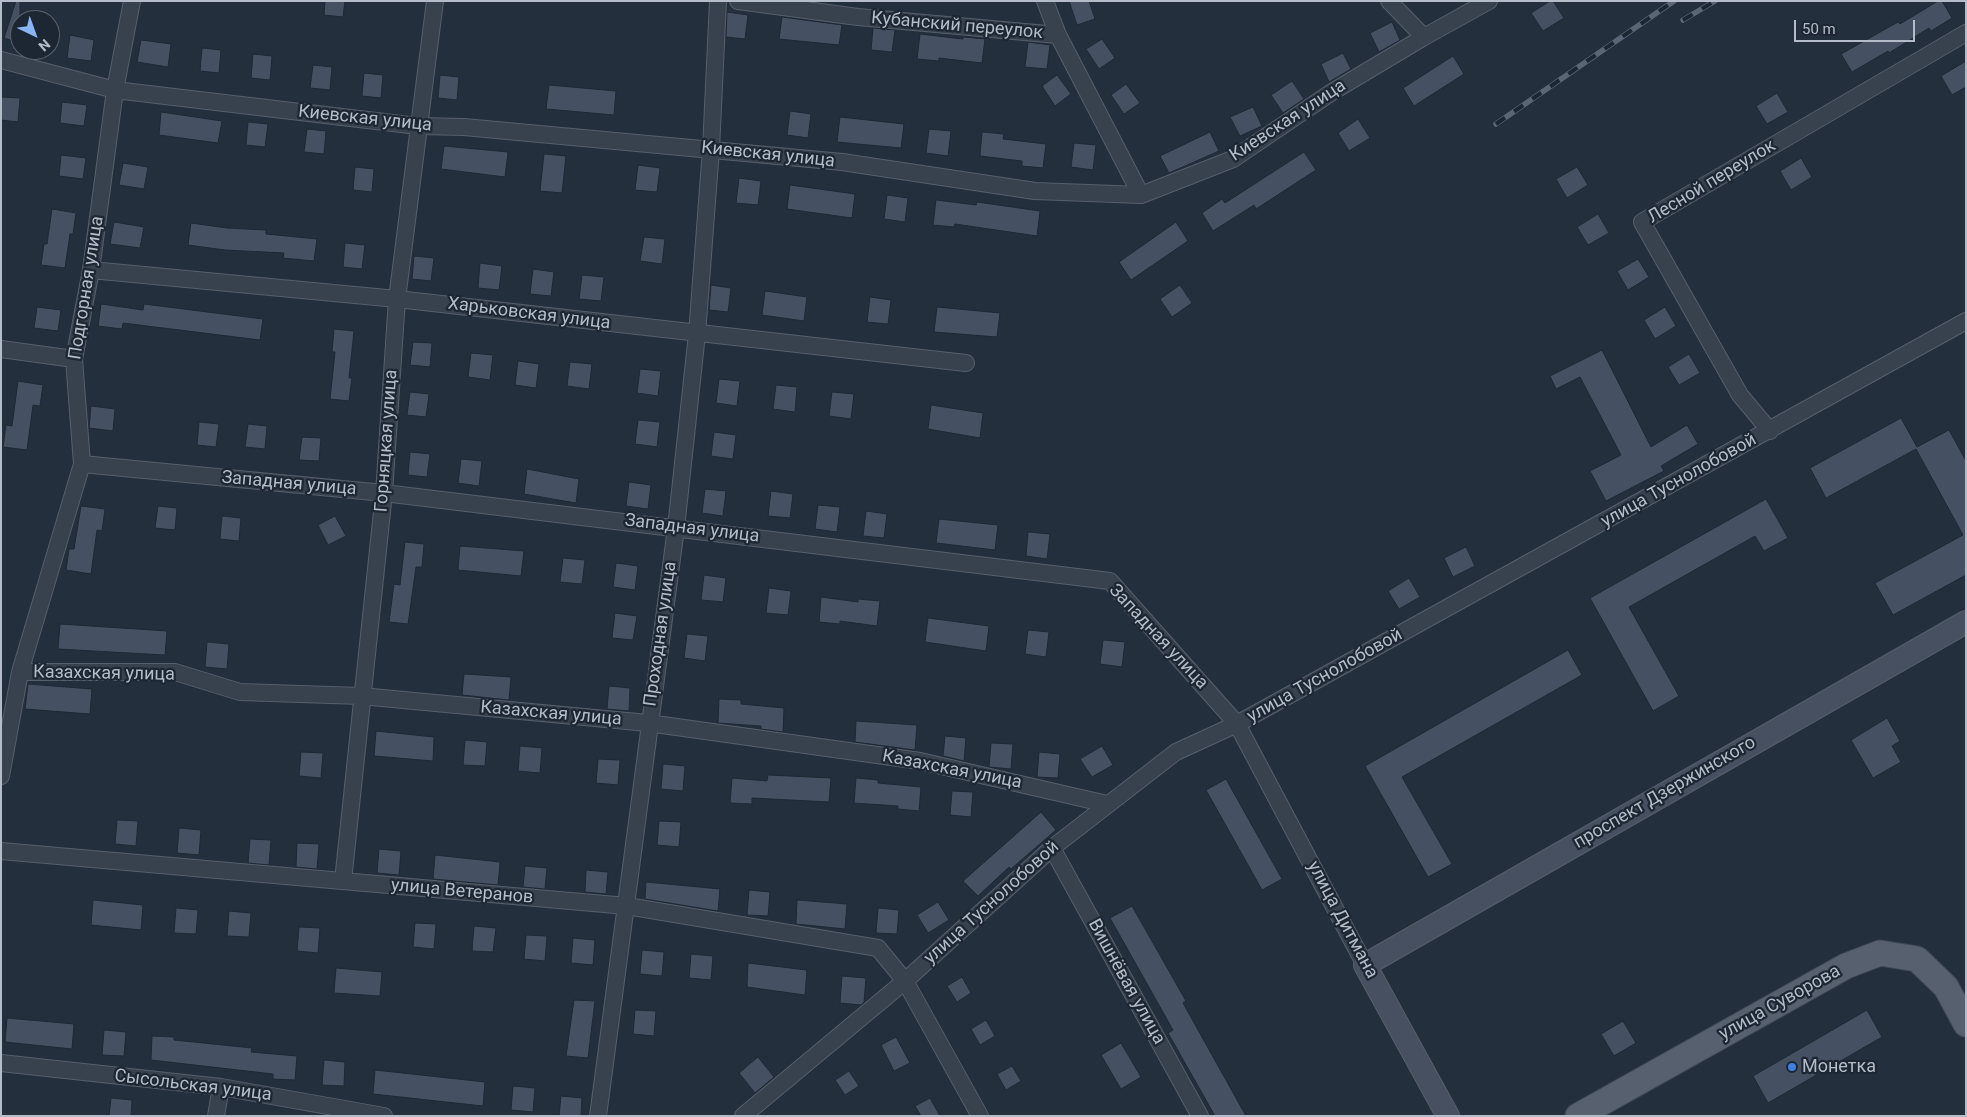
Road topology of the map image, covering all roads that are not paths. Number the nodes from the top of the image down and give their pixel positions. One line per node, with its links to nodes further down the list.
1 (132, 1): 12 (street, Подгорная улица)
2 (435, 1): 13 (street, Горняцкая улица)
3 (718, 1): 14 (street, Проходная улица)
4 (738, 1): 9 (street, Кубанский переулок)
5 (1045, 1): 9 (street)
6 (1389, 1): 10 (street)
7 (1489, 1): 10 (street, Киевская улица)
8 (1966, 34): 23 (street, Лесной переулок)
9 (1058, 35): 15 (street)
10 (1424, 37): 15 (street, Киевская улица)
11 (1, 60): 12 (street, Киевская улица)
12 (114, 90): 13 (street, Киевская улица); 16 (street, Подгорная улица)
13 (418, 126): 14 (street, Киевская улица); 17 (street, Горняцкая улица)
14 (711, 149): 15 (street, Киевская улица); 19 (street, Проходная улица)
15 (1141, 195)
16 (91, 270): 17 (street, Харьковская улица); 21 (street, Подгорная улица)
17 (397, 298): 19 (street, Харьковская улица); 25 (street, Горняцкая улица)
18 (1966, 321): 23 (street, улица Туснолобовой)
19 (698, 334): 22 (street, Харьковская улица); 26 (street, Проходная улица)
20 (1, 349): 21 (street)
21 (74, 359): 24 (street, Подгорная улица)
22 (966, 363)
23 (1770, 430): 31 (street, улица Туснолобовой)
24 (82, 464): 25 (street, Западная улица); 28 (street, Подгорная улица)
25 (384, 492): 26 (street, Западная улица); 29 (street, Горняцкая улица)
26 (676, 528): 30 (street, Проходная улица); 31 (street, Западная улица)
27 (1966, 622): 38 (street, проспект Дзержинского)
28 (20, 672): 29 (street, Казахская улица); 32 (street, Подгорная улица)
29 (361, 696): 30 (street, Казахская улица); 36 (street, Горняцкая улица)
30 (648, 723): 33 (street, Казахская улица); 37 (street, Проходная улица)
31 (1237, 724): 33 (street, улица Туснолобовой); 38 (street, улица Дитмана)
32 (2, 769)
33 (1107, 804): 34 (street, улица Туснолобовой)
34 (1052, 848): 39 (street, улица Туснолобовой); 48 (street, Вишнёвая улица)
35 (1, 851): 36 (street, улица Ветеранов)
36 (343, 881): 37 (street, улица Ветеранов)
37 (627, 906): 39 (street, улица Ветеранов); 45 (street, Проходная улица)
38 (1365, 965): 49 (street, улица Дитмана)
39 (905, 981): 46 (street, улица Туснолобовой); 47 (street, улица Ветеранов)
40 (1966, 1024): 50 (main road, улица Суворова)
41 (1, 1063): 42 (street, Сысольская улица)
42 (221, 1087): 43 (street); 44 (street, Сысольская улица)
43 (216, 1116)
44 (384, 1116)
45 (598, 1116)
46 (743, 1116)
47 (980, 1116)
48 (1200, 1116)
49 (1448, 1116)
50 (1578, 1116)

